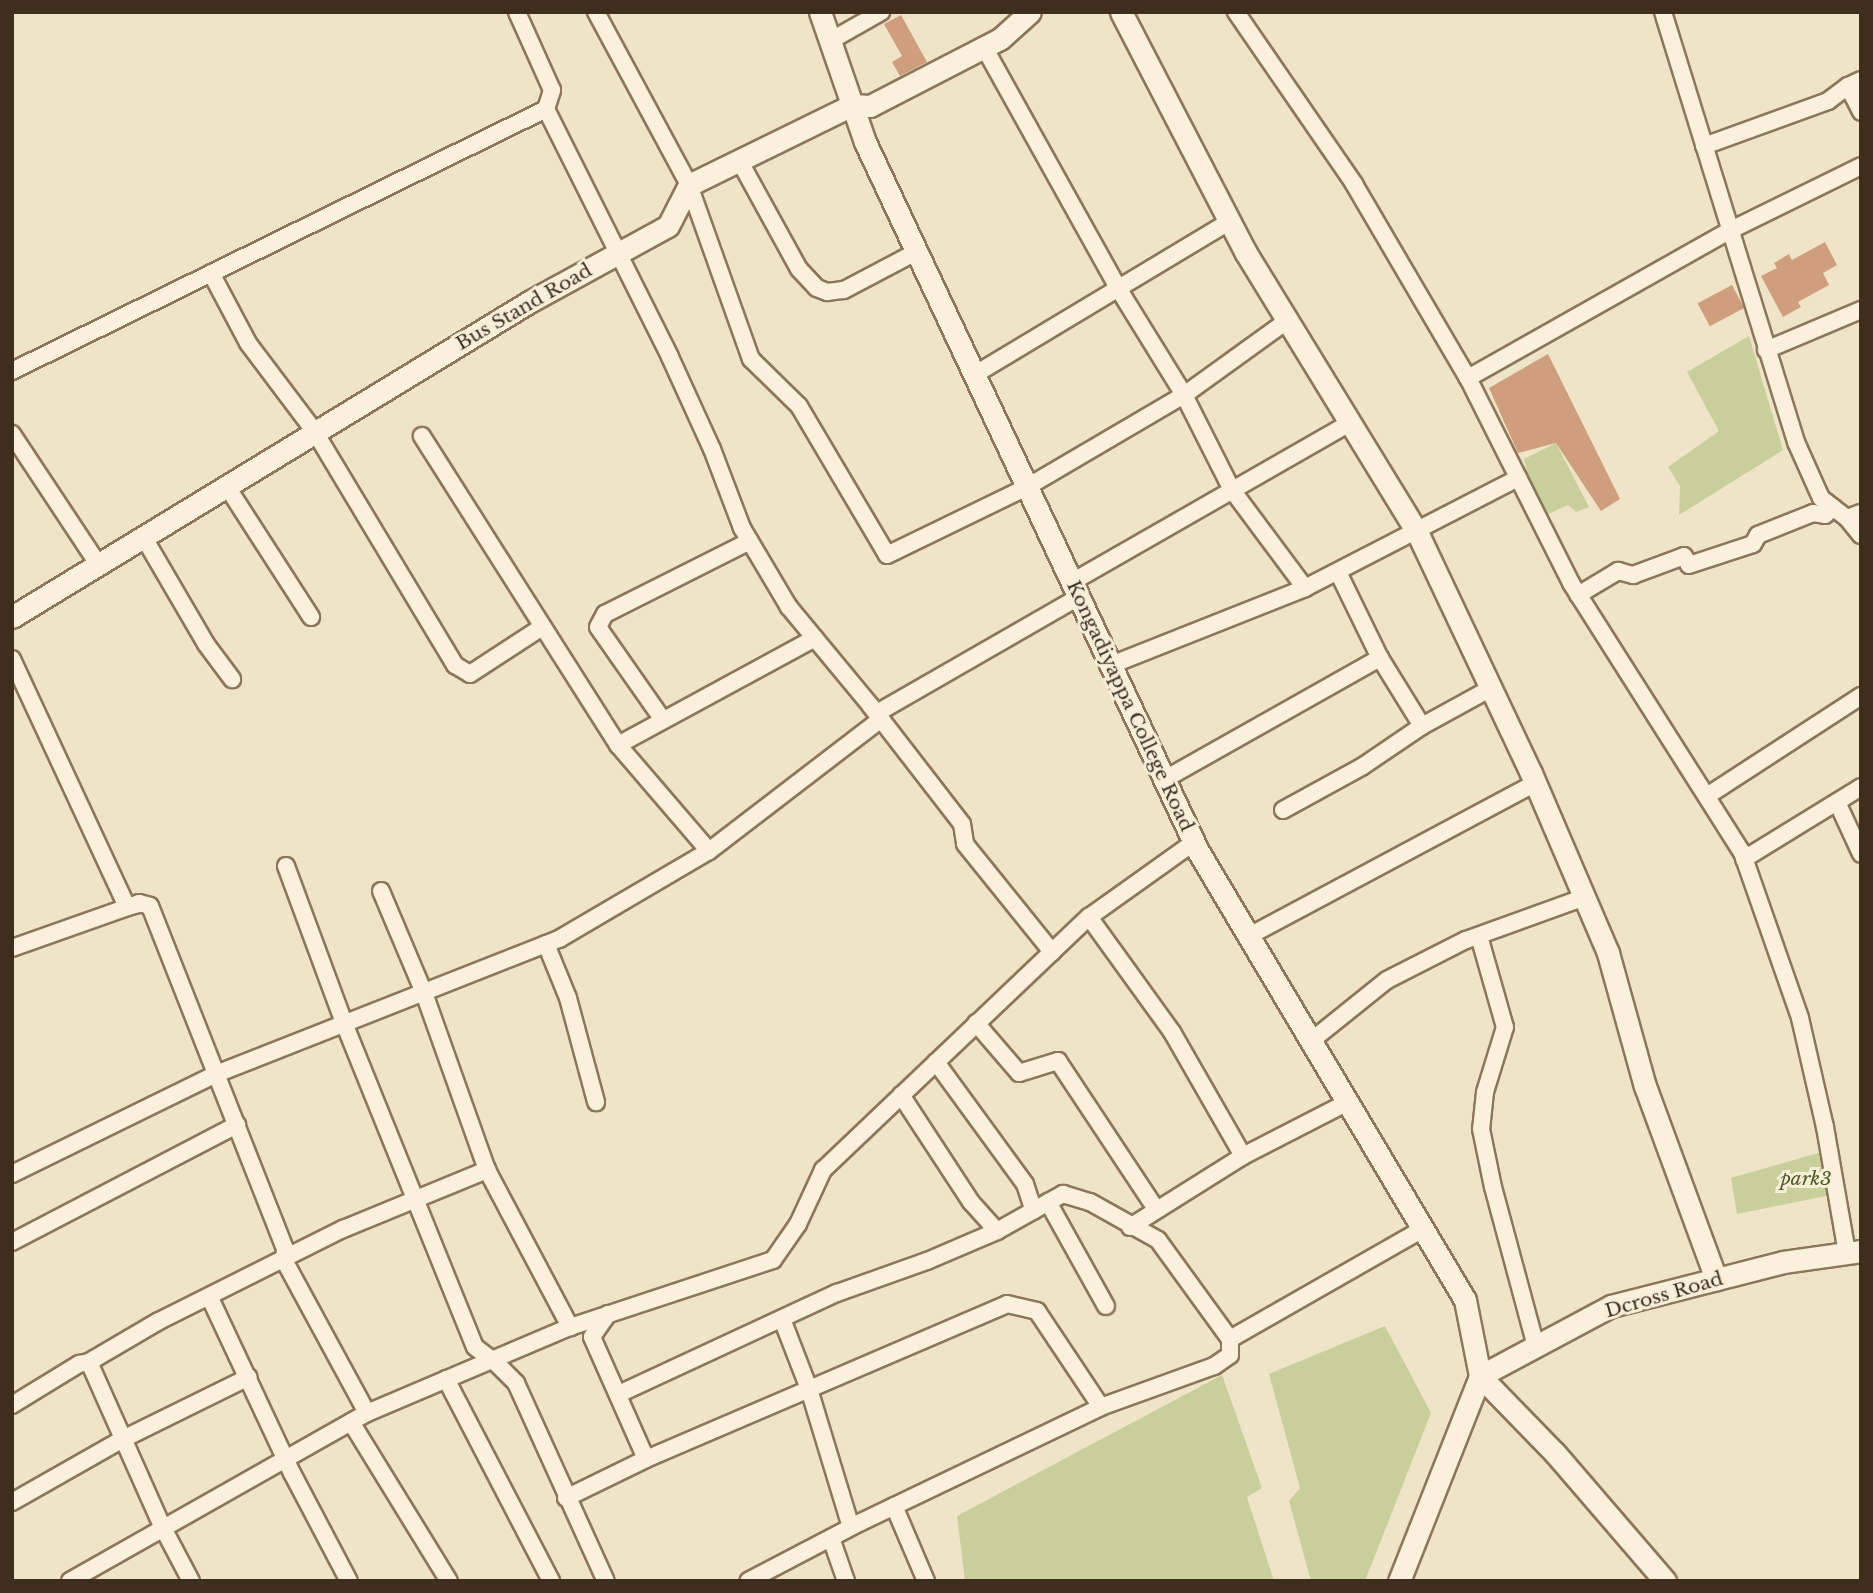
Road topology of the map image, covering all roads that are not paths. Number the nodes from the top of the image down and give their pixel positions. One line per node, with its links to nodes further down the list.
1 (517, 12): 13 (street)
2 (596, 12): 18 (street)
3 (820, 12): 9 (street, Kongadiyappa College Road)
4 (881, 12): 9 (street)
5 (1030, 12): 10 (street)
6 (1121, 12): 19 (street)
7 (1236, 12): 30 (street)
8 (1663, 12): 15 (street)
9 (830, 41): 12 (street, Kongadiyappa College Road)
10 (984, 47): 12 (street); 24 (street)
11 (1854, 83): 14 (street); 15 (street)
12 (852, 105): 16 (street); 21 (street, Kongadiyappa College Road)
13 (546, 109): 22 (street); 23 (street)
14 (1861, 111)
15 (1704, 146): 20 (street)
16 (739, 160): 18 (street); 21 (street)
17 (1861, 166): 20 (street)
18 (689, 185): 22 (street, Bus Stand Road); 38 (street)
19 (1230, 221): 24 (street); 26 (street)
20 (1729, 231): 27 (street); 30 (street)
21 (916, 252): 29 (street, Kongadiyappa College Road)
22 (619, 253): 33 (street, Bus Stand Road); 45 (street)
23 (211, 273): 28 (street); 33 (street)
24 (1118, 288): 29 (street); 31 (street)
25 (1861, 310): 27 (street)
26 (1288, 320): 31 (street); 32 (street)
27 (1766, 350): 40 (street)
28 (12, 371)
29 (974, 375): 38 (street, Kongadiyappa College Road)
30 (1468, 378): 36 (street)
31 (1184, 395): 38 (street); 39 (street)
32 (1350, 423): 39 (street); 42 (street)
33 (315, 432): 37 (street, Bus Stand Road); 53 (street)
34 (12, 434): 46 (street)
35 (422, 436): 53 (street)
36 (1518, 478): 42 (street); 50 (street)
37 (226, 485): 44 (street, Bus Stand Road); 52 (street)
38 (1027, 487): 49 (street, Kongadiyappa College Road)
39 (1233, 490): 48 (street); 49 (street)
40 (1833, 507): 41 (street); 50 (street)
41 (1854, 516): 43 (street)
42 (1417, 532): 47 (street); 59 (street)
43 (1861, 534)
44 (143, 536): 46 (street, Bus Stand Road); 58 (street)
45 (750, 541): 54 (street); 62 (street)
46 (98, 564): 51 (street, Bus Stand Road)
47 (1338, 572): 48 (street); 55 (street)
48 (1305, 588): 57 (street)
49 (1075, 590): 57 (street, Kongadiyappa College Road); 61 (street)
50 (1578, 594): 68 (street)
51 (13, 614)
52 (312, 617)
53 (542, 627): 64 (street)
54 (815, 638): 61 (street); 62 (street)
55 (1380, 658): 63 (street); 65 (street)
56 (12, 659): 78 (street)
57 (1111, 665): 65 (street, Kongadiyappa College Road)
58 (232, 679)
59 (1491, 688): 63 (street); 66 (street)
60 (1861, 696): 68 (street)
61 (879, 716): 72 (street); 84 (street)
62 (663, 720): 64 (street)
63 (1422, 726): 70 (street)
64 (618, 745): 72 (street)
65 (1164, 779): 71 (street, Kongadiyappa College Road)
66 (1536, 783): 77 (street); 80 (street)
67 (1861, 787): 69 (street)
68 (1707, 796): 74 (street)
69 (1837, 802): 73 (street); 74 (street)
70 (1283, 810)
71 (1194, 842): 79 (street); 80 (street, Kongadiyappa College Road)
72 (709, 851): 82 (street)
73 (1861, 854)
74 (1744, 859): 106 (street)
75 (286, 866): 86 (street)
76 (381, 891): 85 (street)
77 (1582, 898): 81 (street); 108 (street)
78 (139, 904): 83 (street); 90 (street)
79 (1089, 917): 84 (street); 95 (street)
80 (1249, 936): 88 (street, Kongadiyappa College Road)
81 (1479, 936): 88 (street); 115 (street)
82 (546, 944): 85 (street); 92 (street)
83 (12, 948)
84 (1052, 952): 87 (street)
85 (424, 992): 86 (street); 96 (street)
86 (344, 1023): 90 (street); 98 (street)
87 (976, 1023): 89 (street); 100 (street)
88 (1311, 1041): 93 (street, Kongadiyappa College Road)
89 (936, 1062): 91 (street); 101 (street)
90 (216, 1074): 94 (street); 97 (street)
91 (901, 1095): 104 (street); 111 (street)
92 (596, 1102)
93 (1348, 1102): 95 (street); 103 (street, Kongadiyappa College Road)
94 (237, 1125): 105 (street); 107 (street)
95 (1243, 1156): 100 (street)
96 (487, 1170): 98 (street); 113 (street)
97 (12, 1174)
98 (416, 1199): 107 (street); 116 (street)
99 (1048, 1202): 101 (street); 102 (street); 110 (street)
100 (1156, 1209): 102 (street)
101 (1034, 1211): 104 (street)
102 (1130, 1227): 114 (street)
103 (1423, 1229): 114 (street); 118 (street, Kongadiyappa College Road)
104 (997, 1231): 112 (street)
105 (12, 1242)
106 (1854, 1252): 108 (street, Dcross Road)
107 (284, 1260): 109 (street); 125 (street)
108 (1716, 1279): 115 (street, Dcross Road)
109 (210, 1298): 117 (street); 119 (street)
110 (1106, 1306)
111 (608, 1314): 113 (street); 122 (street)
112 (782, 1319): 121 (street); 122 (street)
113 (570, 1327): 116 (street)
114 (1230, 1339): 124 (street)
115 (1536, 1346): 118 (street, Dcross Road)
116 (491, 1359): 120 (street); 130 (street)
117 (89, 1362): 123 (street); 127 (street)
118 (1480, 1376): 145 (street); 146 (street)
119 (249, 1377): 127 (street); 128 (street)
120 (446, 1379): 125 (street); 140 (street)
121 (809, 1389): 124 (street); 129 (street); 133 (street)
122 (619, 1394): 129 (street)
123 (12, 1405)
124 (1101, 1407): 132 (street)
125 (367, 1413): 126 (street)
126 (351, 1422): 128 (street); 139 (street)
127 (123, 1439): 131 (street); 134 (street)
128 (287, 1458): 134 (street); 138 (street)
129 (646, 1460): 130 (street)
130 (566, 1498): 141 (street)
131 (12, 1502)
132 (894, 1506): 133 (street); 144 (street)
133 (851, 1527): 135 (street)
134 (163, 1528): 136 (street); 137 (street)
135 (831, 1538): 142 (street); 143 (street)
136 (70, 1581)
137 (191, 1581)
138 (349, 1581)
139 (449, 1581)
140 (551, 1581)
141 (606, 1581)
142 (748, 1581)
143 (846, 1581)
144 (926, 1581)
145 (1399, 1581)
146 (1665, 1581)

